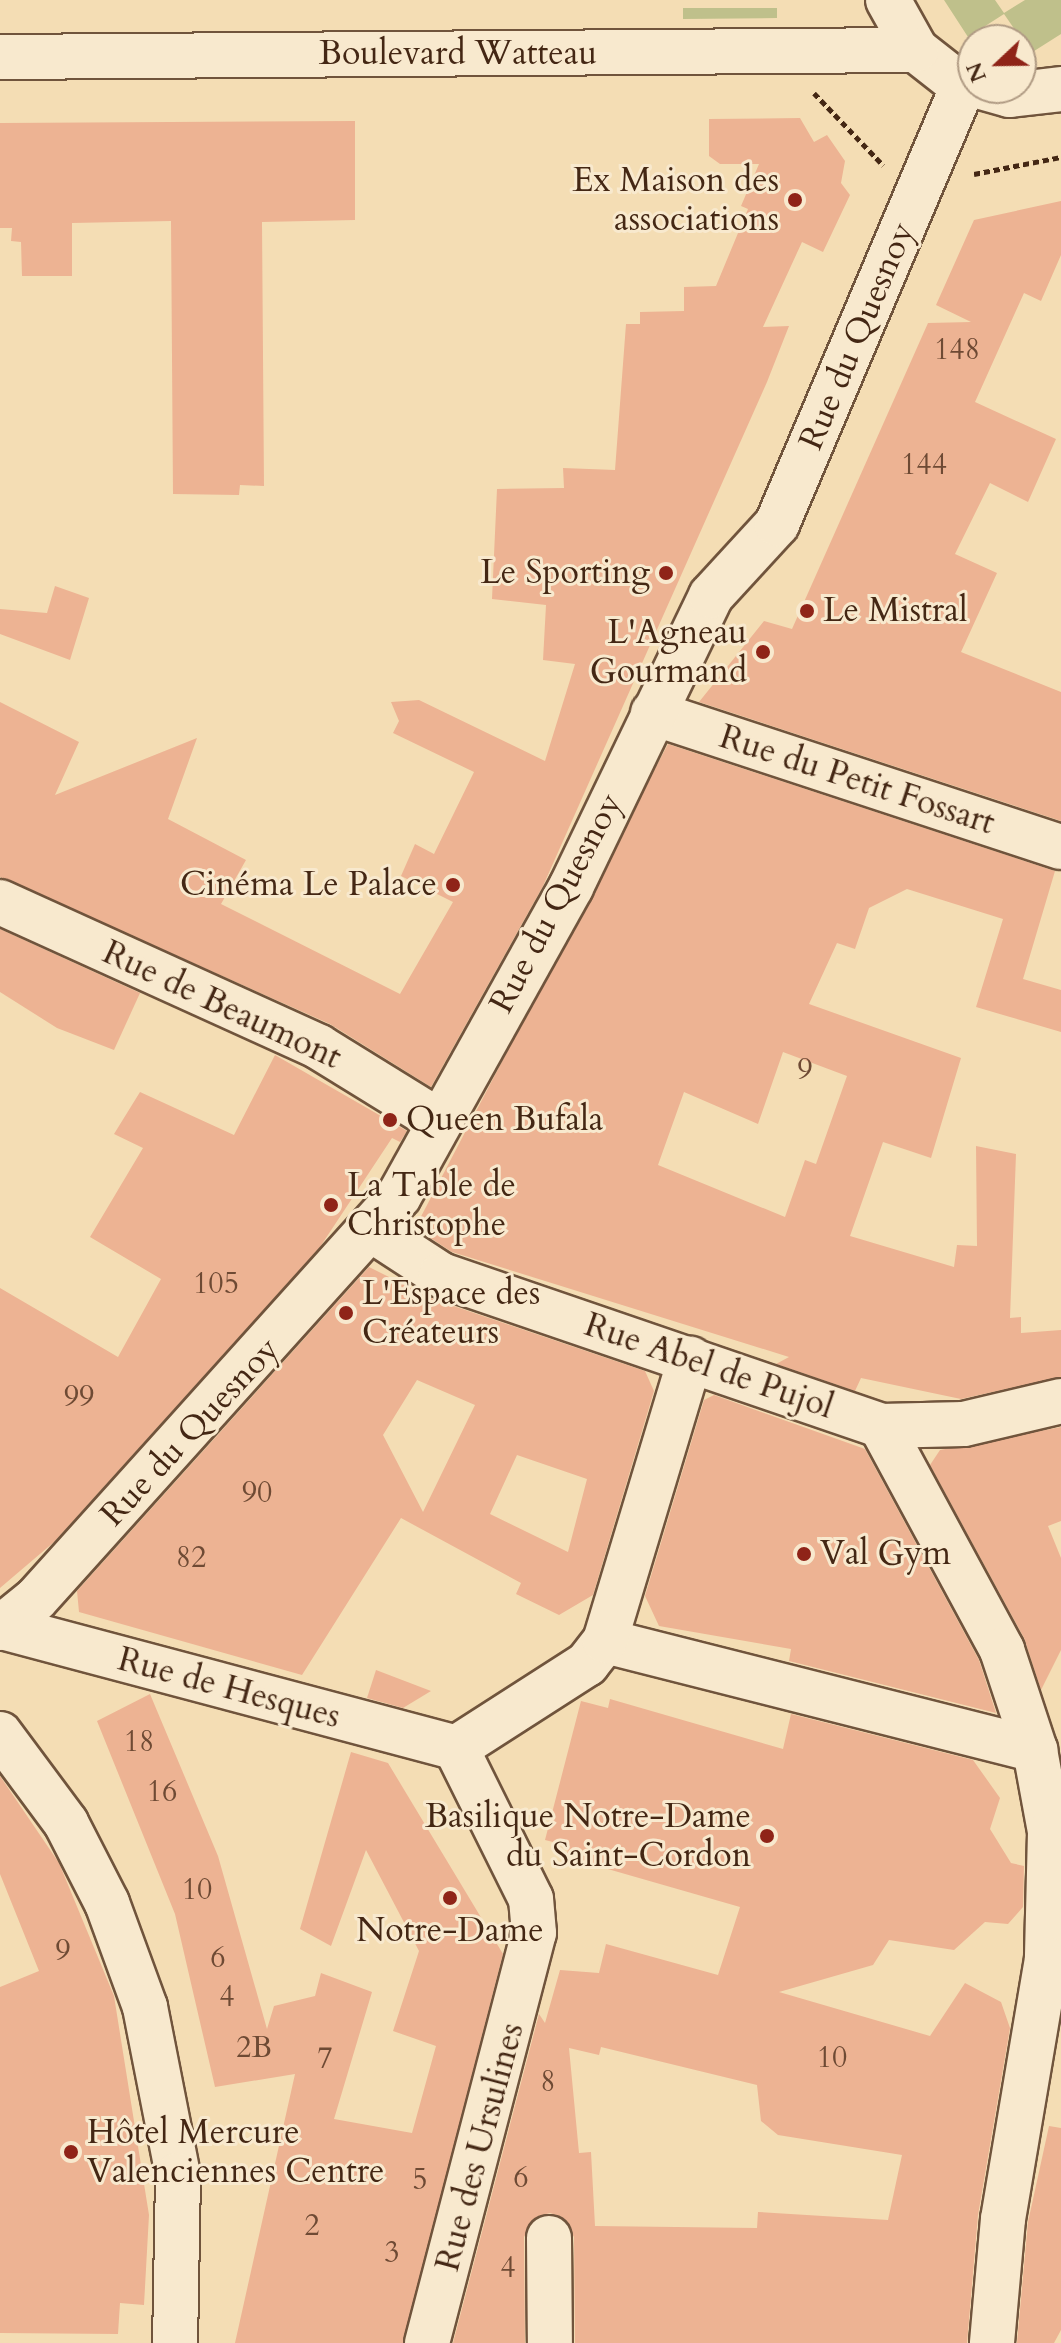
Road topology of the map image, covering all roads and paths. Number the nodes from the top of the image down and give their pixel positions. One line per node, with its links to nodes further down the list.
1 (888, 0): 2 (street)
2 (916, 50): 3 (street, Boulevard Watteau); 4 (street)
3 (0, 57)
4 (957, 79)
5 (1061, 89): 6 (street)
6 (1037, 92)
7 (814, 98): 10 (path)
8 (957, 100): 12 (street, Rue du Quesnoy)
9 (1061, 157): 11 (path)
10 (877, 163)
11 (966, 175)
12 (653, 713): 13 (street, Rue du Petit Fossart); 15 (street, Rue du Quesnoy)
13 (1061, 847)
14 (0, 902): 15 (street, Rue de Beaumont)
15 (437, 1120): 16 (street, Rue du Quesnoy)
16 (372, 1230): 17 (street, Rue Abel de Pujol); 20 (street, Rue du Quesnoy)
17 (690, 1359): 19 (street, Rue Abel de Pujol); 21 (street)
18 (1061, 1401): 19 (street, Rue Abel de Pujol)
19 (881, 1426): 24 (street)
20 (1, 1628): 23 (street, Rue de Hesques)
21 (605, 1641): 23 (street); 24 (street)
22 (0, 1734): 26 (street)
23 (456, 1748): 27 (street, Rue des Ursulines)
24 (1035, 1750): 29 (street)
25 (549, 2238): 28 (street)
26 (175, 2343)
27 (427, 2343)
28 (550, 2343)
29 (992, 2343)

